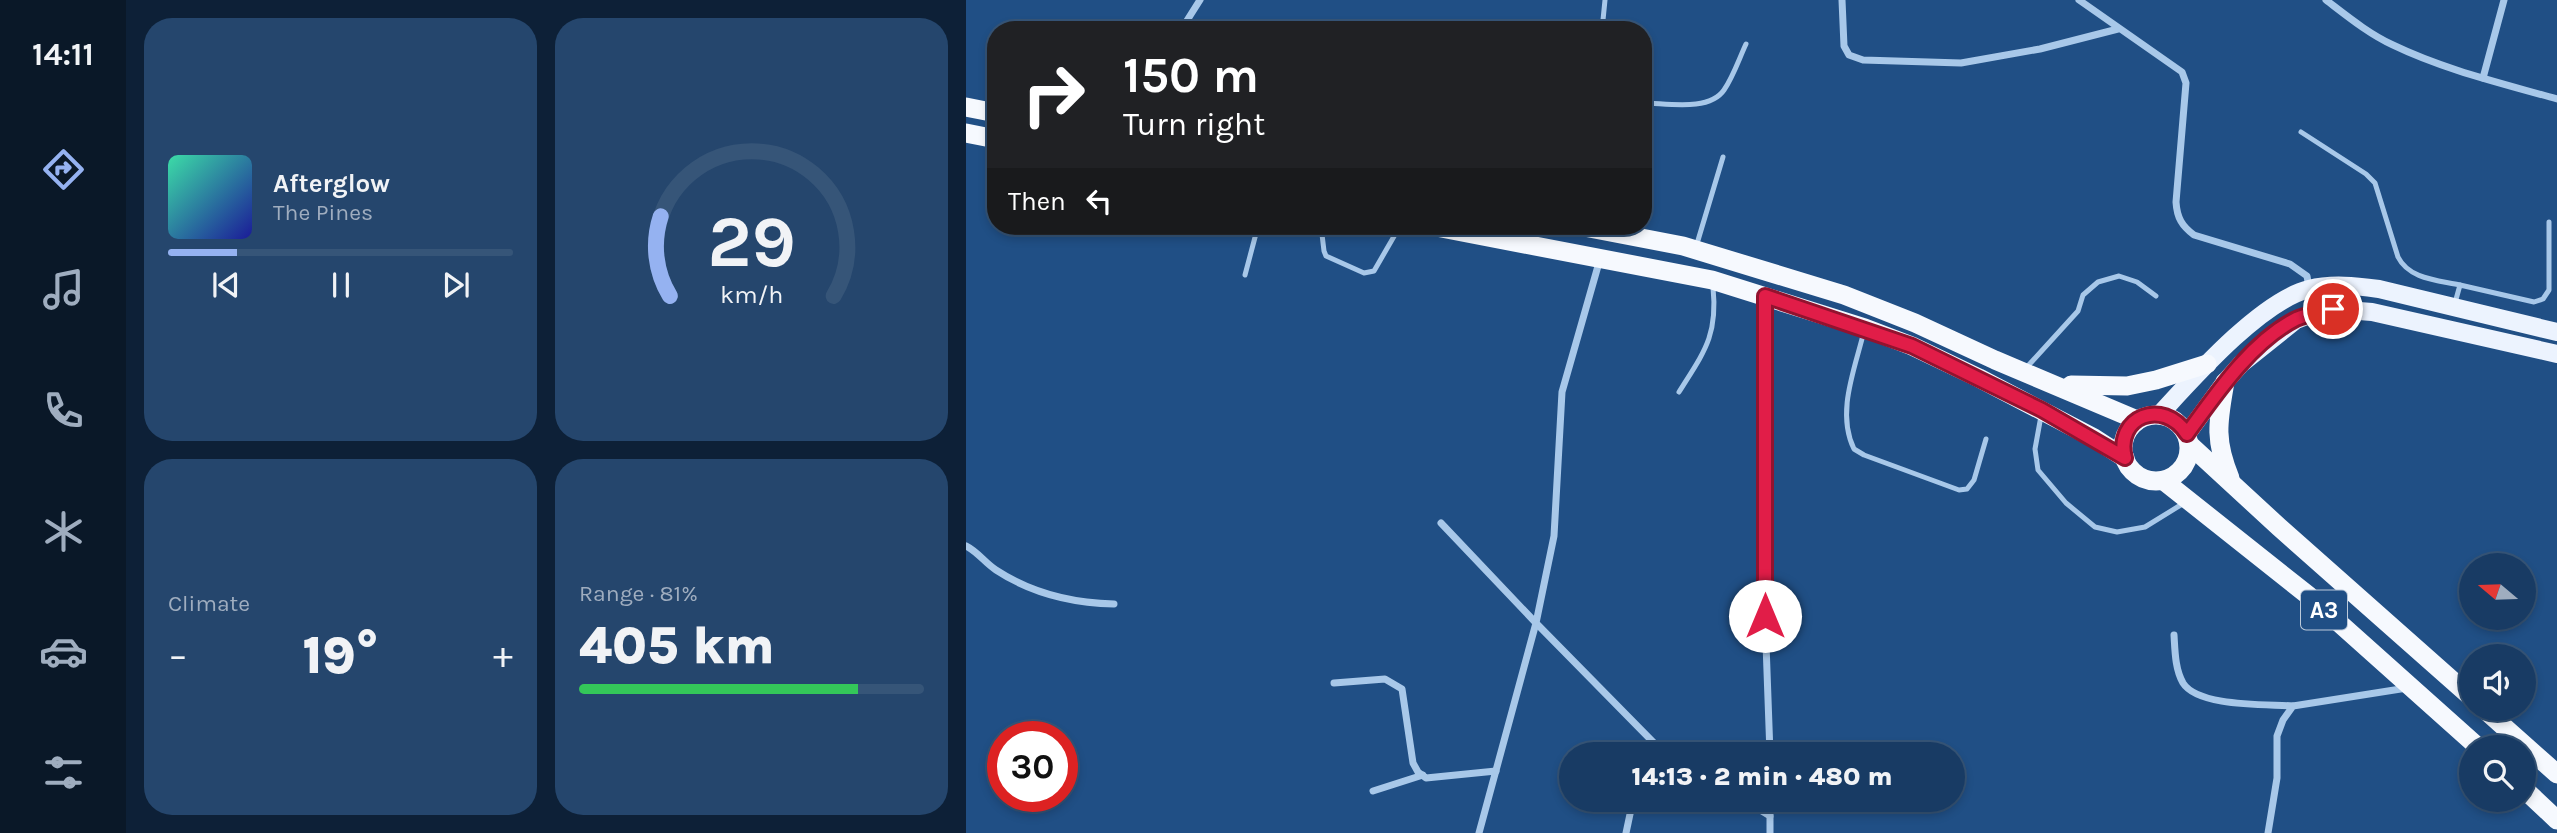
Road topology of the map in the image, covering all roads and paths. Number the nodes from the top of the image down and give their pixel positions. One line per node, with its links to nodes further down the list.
1 (1200, 0): 7 (street)
2 (1605, 0): 8 (lane)
3 (1842, 0): 9 (street)
4 (2079, 0): 9 (street)
5 (2326, 0): 11 (street)
6 (2504, 0): 11 (street)
7 (1187, 21)
8 (1603, 21)
9 (2118, 29): 31 (street)
10 (1746, 44): 13 (lane)
11 (2483, 78): 12 (street)
12 (2557, 99)
13 (1652, 103)
14 (966, 107): 15 (highway)
15 (987, 111)
16 (2301, 132): 30 (lane)
17 (966, 133): 18 (highway)
18 (987, 137)
19 (1723, 157): 26 (lane)
20 (2549, 222): 30 (lane)
21 (1256, 235): 28 (lane)
22 (1322, 235): 23 (lane)
23 (1395, 235)
24 (1479, 235): 27 (highway)
25 (1627, 235): 26 (highway)
26 (1696, 250): 39 (highway)
27 (1600, 258): 29 (highway); 55 (street)
28 (1245, 275)
29 (1713, 280): 32 (highway); 42 (lane)
30 (2460, 285): 34 (lane)
31 (2309, 289): 34 (main road); 38 (main road)
32 (1765, 296): 35 (highway); 64 (street)
33 (2156, 296): 39 (lane)
34 (2454, 306): 36 (main road)
35 (1865, 328): 43 (highway); 46 (lane)
36 (2557, 332)
37 (2557, 354): 40 (main road)
38 (2207, 364): 41 (highway); 44 (main road)
39 (2024, 371): 41 (highway)
40 (2225, 382): 47 (main road); 50 (highway)
41 (2056, 384): 45 (highway)
42 (1679, 392)
43 (2042, 410): 48 (highway); 51 (lane)
44 (2160, 414): 45 (highway); 47 (highway)
45 (2137, 420): 48 (highway)
46 (1986, 439)
47 (2189, 440): 49 (highway); 50 (highway, A3)
48 (2125, 458): 49 (highway)
49 (2164, 481): 51 (highway, A3)
50 (2233, 485): 58 (highway, A3)
51 (2189, 499): 59 (highway, A3)
52 (1441, 523): 55 (street)
53 (966, 546): 54 (street)
54 (1114, 604)
55 (1536, 623): 63 (street); 65 (street)
56 (2174, 635): 60 (street)
57 (1335, 683): 67 (street)
58 (2459, 686)
59 (2413, 687): 60 (street); 62 (highway, A3)
60 (2293, 706): 78 (street)
61 (2497, 721): 66 (highway)
62 (2465, 735)
63 (1653, 742)
64 (1770, 742)
65 (1496, 771): 67 (street); 75 (street)
66 (2557, 774)
67 (1423, 775): 68 (street)
68 (1373, 791)
69 (2536, 800): 74 (highway)
70 (1630, 812): 76 (street)
71 (1764, 812): 73 (street)
72 (1770, 812): 73 (street)
73 (1770, 816): 77 (street)
74 (2557, 820)
75 (1479, 833)
76 (1626, 833)
77 (1770, 833)
78 (2268, 833)

